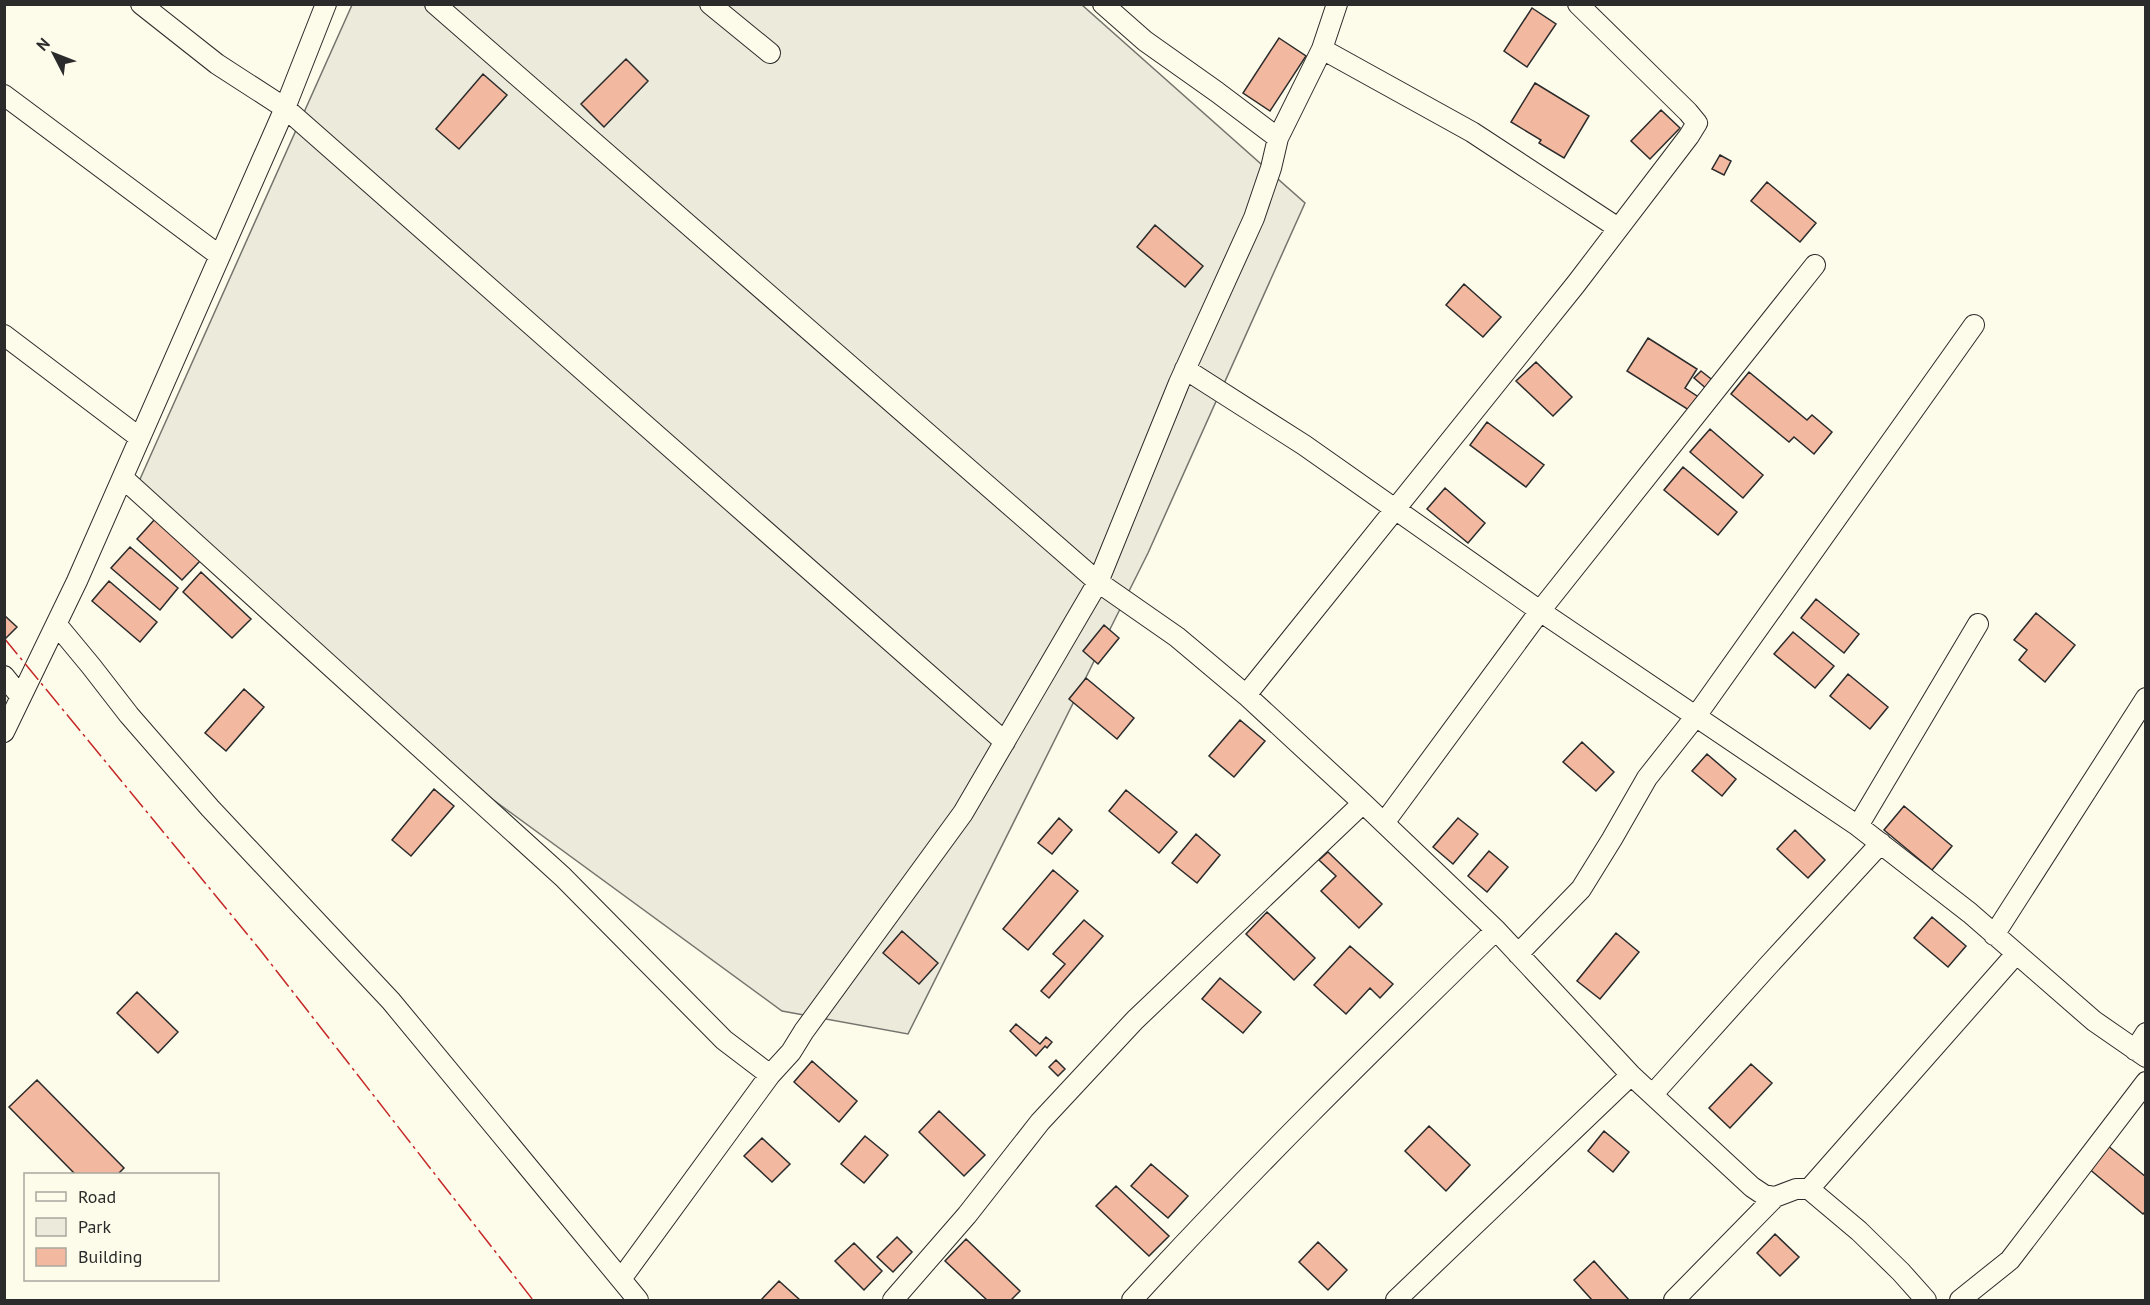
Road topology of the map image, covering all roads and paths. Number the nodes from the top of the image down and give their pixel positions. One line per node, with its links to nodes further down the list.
1 (141, 4): 11 (street)
2 (326, 4): 11 (street)
3 (435, 4): 22 (street)
4 (710, 4): 9 (street)
5 (1103, 4): 12 (street)
6 (1337, 4): 8 (street)
7 (1578, 4): 13 (street)
8 (1322, 49): 12 (street); 13 (street)
9 (770, 53)
10 (4, 95): 14 (street)
11 (285, 108): 14 (street); 32 (street)
12 (1278, 138): 18 (street)
13 (1618, 228): 21 (street)
14 (220, 256): 19 (street)
15 (1815, 265): 23 (street)
16 (1974, 325): 30 (street)
17 (4, 335): 19 (street)
18 (1185, 369): 21 (street); 22 (street)
19 (140, 438): 20 (street)
20 (123, 478): 25 (street); 43 (street)
21 (1396, 508): 23 (street); 27 (street)
22 (1098, 582): 27 (street); 32 (street)
23 (1540, 611): 30 (street); 34 (street)
24 (1978, 624): 35 (street)
25 (57, 625): 28 (street); 49 (street)
26 (4, 676): 28 (street)
27 (1246, 695): 33 (street)
28 (21, 697): 31 (street)
29 (2145, 698): 38 (street)
30 (1696, 716): 35 (street); 39 (street)
31 (4, 732)
32 (1005, 742): 43 (street)
33 (1363, 803): 34 (street); 51 (street)
34 (1384, 823): 37 (street)
35 (1858, 826): 36 (street)
36 (1881, 843): 38 (street); 46 (street)
37 (1496, 930): 39 (street); 52 (street)
38 (1994, 935): 40 (street)
39 (1518, 954): 44 (street)
40 (2016, 954): 42 (street); 47 (street)
41 (2145, 1033): 42 (street)
42 (2140, 1053)
43 (770, 1075): 49 (street)
44 (1631, 1075): 46 (street); 53 (street)
45 (2145, 1082): 56 (street)
46 (1653, 1095): 48 (street)
47 (1809, 1189): 48 (street); 55 (street)
48 (1775, 1197): 54 (street)
49 (621, 1279): 50 (street)
50 (638, 1300)
51 (893, 1300)
52 (1132, 1300)
53 (1396, 1300)
54 (1674, 1300)
55 (1926, 1300)
56 (1960, 1300)

